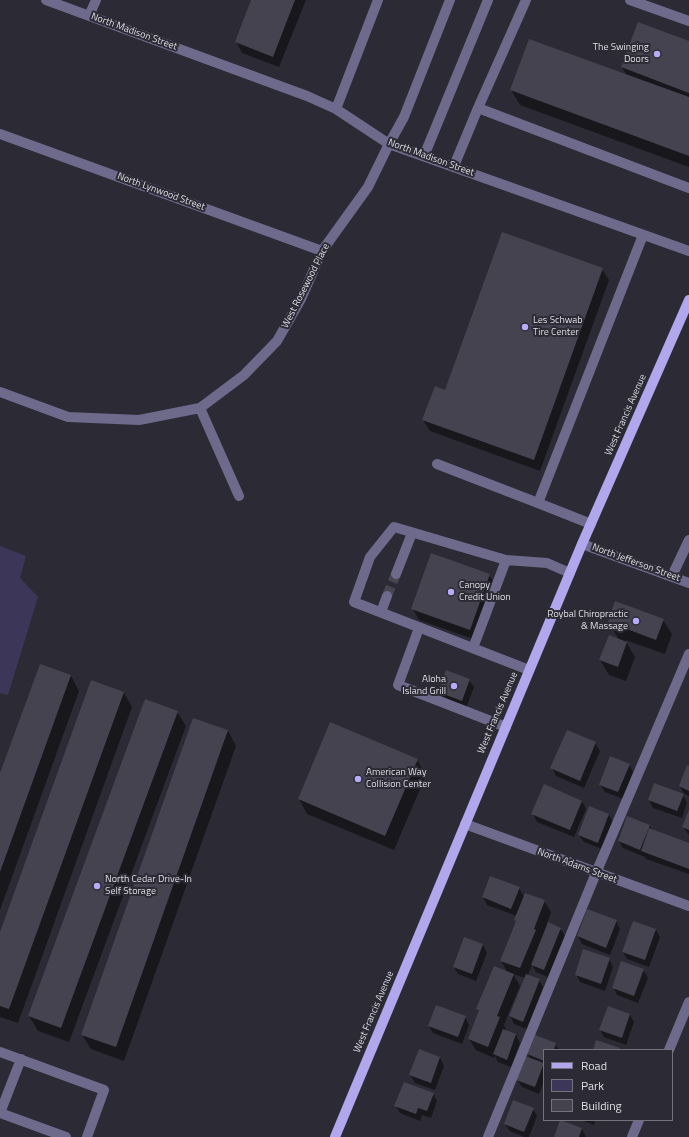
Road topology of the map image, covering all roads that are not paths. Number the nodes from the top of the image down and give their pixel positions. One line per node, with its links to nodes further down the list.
1 (46, 0): 8 (street, North Madison Street)
2 (96, 0): 8 (street)
3 (378, 0): 11 (street)
4 (450, 0): 13 (street, West Rosewood Place)
5 (488, 0): 14 (street)
6 (526, 0): 10 (street)
7 (630, 0): 9 (street)
8 (89, 16): 11 (street, North Madison Street)
9 (689, 21)
10 (478, 108): 15 (street); 16 (street)
11 (336, 109): 13 (street, North Madison Street)
12 (0, 134): 18 (street, North Lynwood Street)
13 (389, 144): 14 (street, North Madison Street); 18 (street, West Rosewood Place)
14 (424, 156): 15 (street, North Madison Street)
15 (454, 166): 17 (street, North Madison Street)
16 (689, 188)
17 (643, 235): 19 (street, North Madison Street); 25 (street)
18 (322, 250): 22 (street, West Rosewood Place)
19 (689, 251)
20 (689, 300): 26 (main road, West Francis Avenue)
21 (0, 392): 22 (street)
22 (200, 408): 24 (street)
23 (437, 464): 25 (street)
24 (239, 496)
25 (538, 503): 26 (street)
26 (591, 524): 29 (main road, West Francis Avenue)
27 (412, 533): 30 (street); 32 (street); 36 (street)
28 (689, 540): 33 (street)
29 (582, 544): 31 (main road, West Francis Avenue); 33 (street, North Jefferson Street)
30 (506, 560): 31 (street); 38 (street)
31 (570, 573): 40 (main road, West Francis Avenue)
32 (396, 574)
33 (672, 576): 34 (street, North Jefferson Street)
34 (689, 583)
35 (387, 596): 36 (street)
36 (381, 612): 37 (street)
37 (419, 628): 38 (street); 41 (street)
38 (473, 648): 40 (street)
39 (689, 654): 43 (street)
40 (529, 670): 41 (main road, West Francis Avenue)
41 (506, 727): 42 (main road, West Francis Avenue)
42 (465, 824): 43 (street, North Adams Street); 53 (main road, West Francis Avenue)
43 (596, 873): 44 (street, North Adams Street); 54 (street)
44 (689, 906)
45 (689, 1002): 46 (street)
46 (669, 1049)
47 (0, 1052): 48 (street)
48 (21, 1059): 49 (street); 52 (street)
49 (0, 1113): 51 (street)
50 (640, 1121): 55 (street)
51 (66, 1137)
52 (87, 1137)
53 (335, 1137)
54 (488, 1137)
55 (632, 1137)

